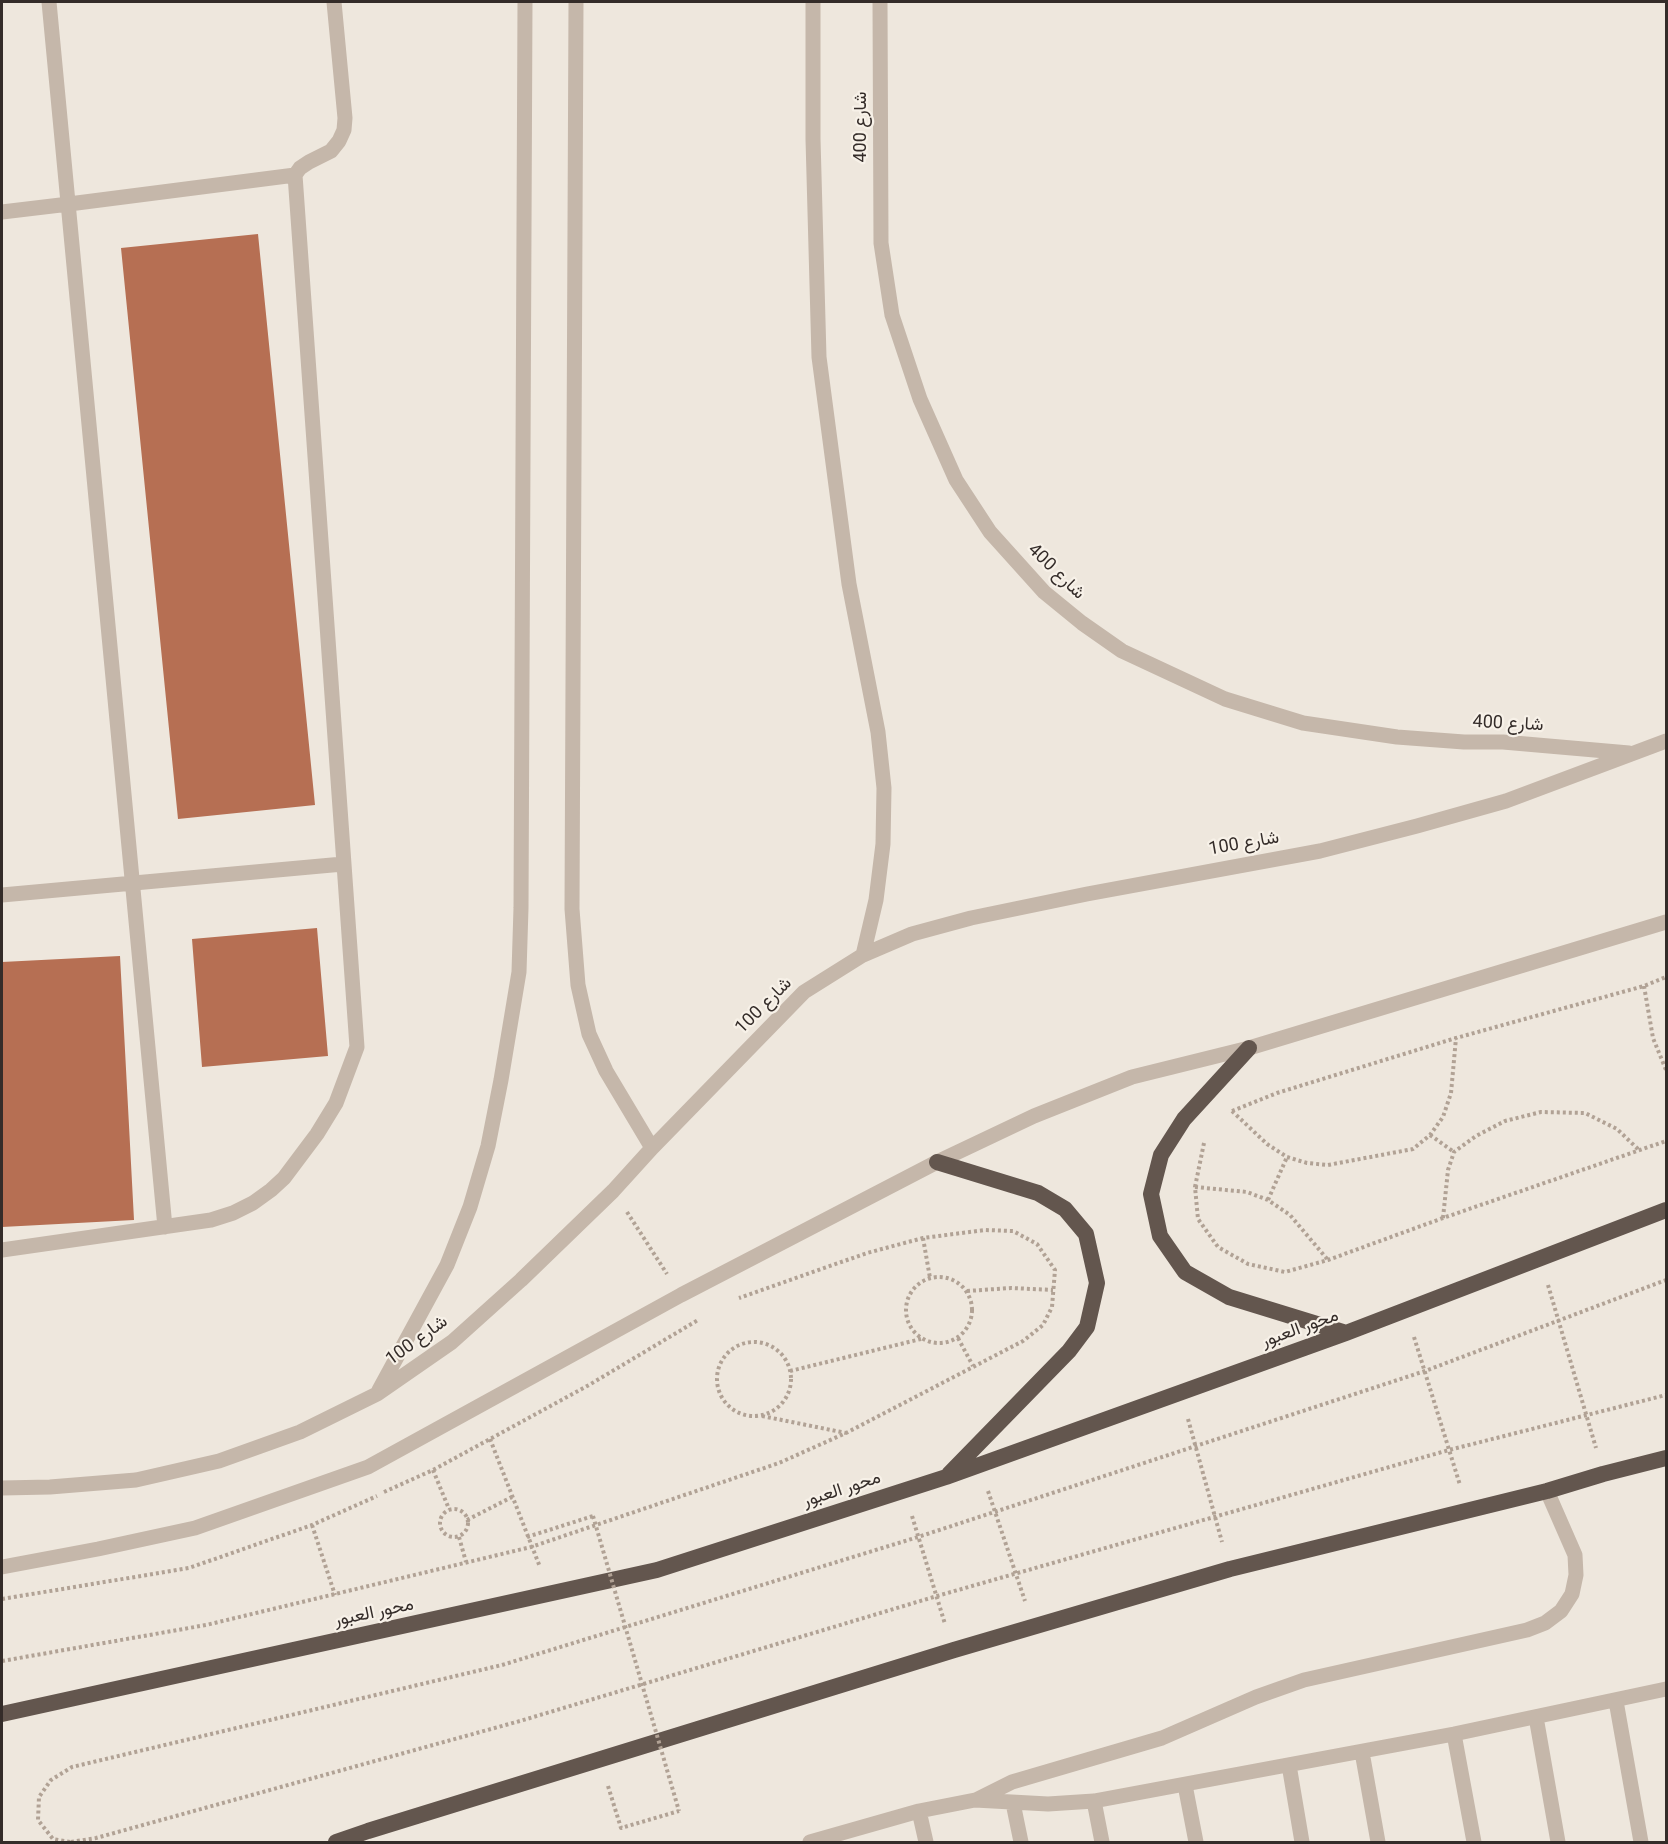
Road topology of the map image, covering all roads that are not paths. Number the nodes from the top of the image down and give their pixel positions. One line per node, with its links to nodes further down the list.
1 (49, 2): 8 (street)
2 (334, 2): 7 (street)
3 (525, 2): 24 (street)
4 (576, 2): 18 (street)
5 (813, 2): 16 (street)
6 (880, 2): 11 (street, شارع 400)
7 (295, 175): 8 (street); 12 (street)
8 (69, 204): 9 (street); 13 (street)
9 (2, 212)
10 (1666, 741): 11 (street, شارع 100)
11 (1632, 753): 16 (street, شارع 100)
12 (344, 864): 13 (street); 21 (street)
13 (133, 883): 14 (street); 21 (street)
14 (2, 895)
15 (1666, 922): 17 (street)
16 (863, 955): 18 (street, شارع 100)
17 (1249, 1048): 19 (street); 23 (highway)
18 (652, 1148): 24 (street, شارع 100)
19 (937, 1162): 26 (highway); 29 (street)
20 (1666, 1210): 23 (highway, محور العبور)
21 (165, 1227): 22 (street)
22 (2, 1250)
23 (1346, 1333): 26 (highway, محور العبور)
24 (377, 1394): 27 (street, شارع 100)
25 (1666, 1458): 28 (highway)
26 (946, 1477): 32 (highway, محور العبور)
27 (2, 1488)
28 (1547, 1491): 40 (street); 45 (highway)
29 (2, 1567)
30 (1666, 1689): 31 (street)
31 (1616, 1701): 34 (street); 55 (street)
32 (20, 1711): 33 (highway, محور العبور); 35 (highway)
33 (2, 1714)
34 (1536, 1717): 36 (street); 54 (street)
35 (2, 1724)
36 (1454, 1734): 37 (street); 53 (street)
37 (1362, 1752): 38 (street); 52 (street)
38 (1289, 1765): 39 (street); 51 (street)
39 (1185, 1785): 41 (street); 50 (street)
40 (975, 1800): 42 (street); 43 (street)
41 (1094, 1801): 42 (street); 49 (street)
42 (1013, 1803): 48 (street)
43 (919, 1811): 44 (street); 47 (street)
44 (844, 1838): 46 (street)
45 (336, 1842)
46 (810, 1842)
47 (926, 1842)
48 (1021, 1842)
49 (1102, 1842)
50 (1196, 1842)
51 (1302, 1842)
52 (1378, 1842)
53 (1474, 1842)
54 (1558, 1842)
55 (1641, 1842)

